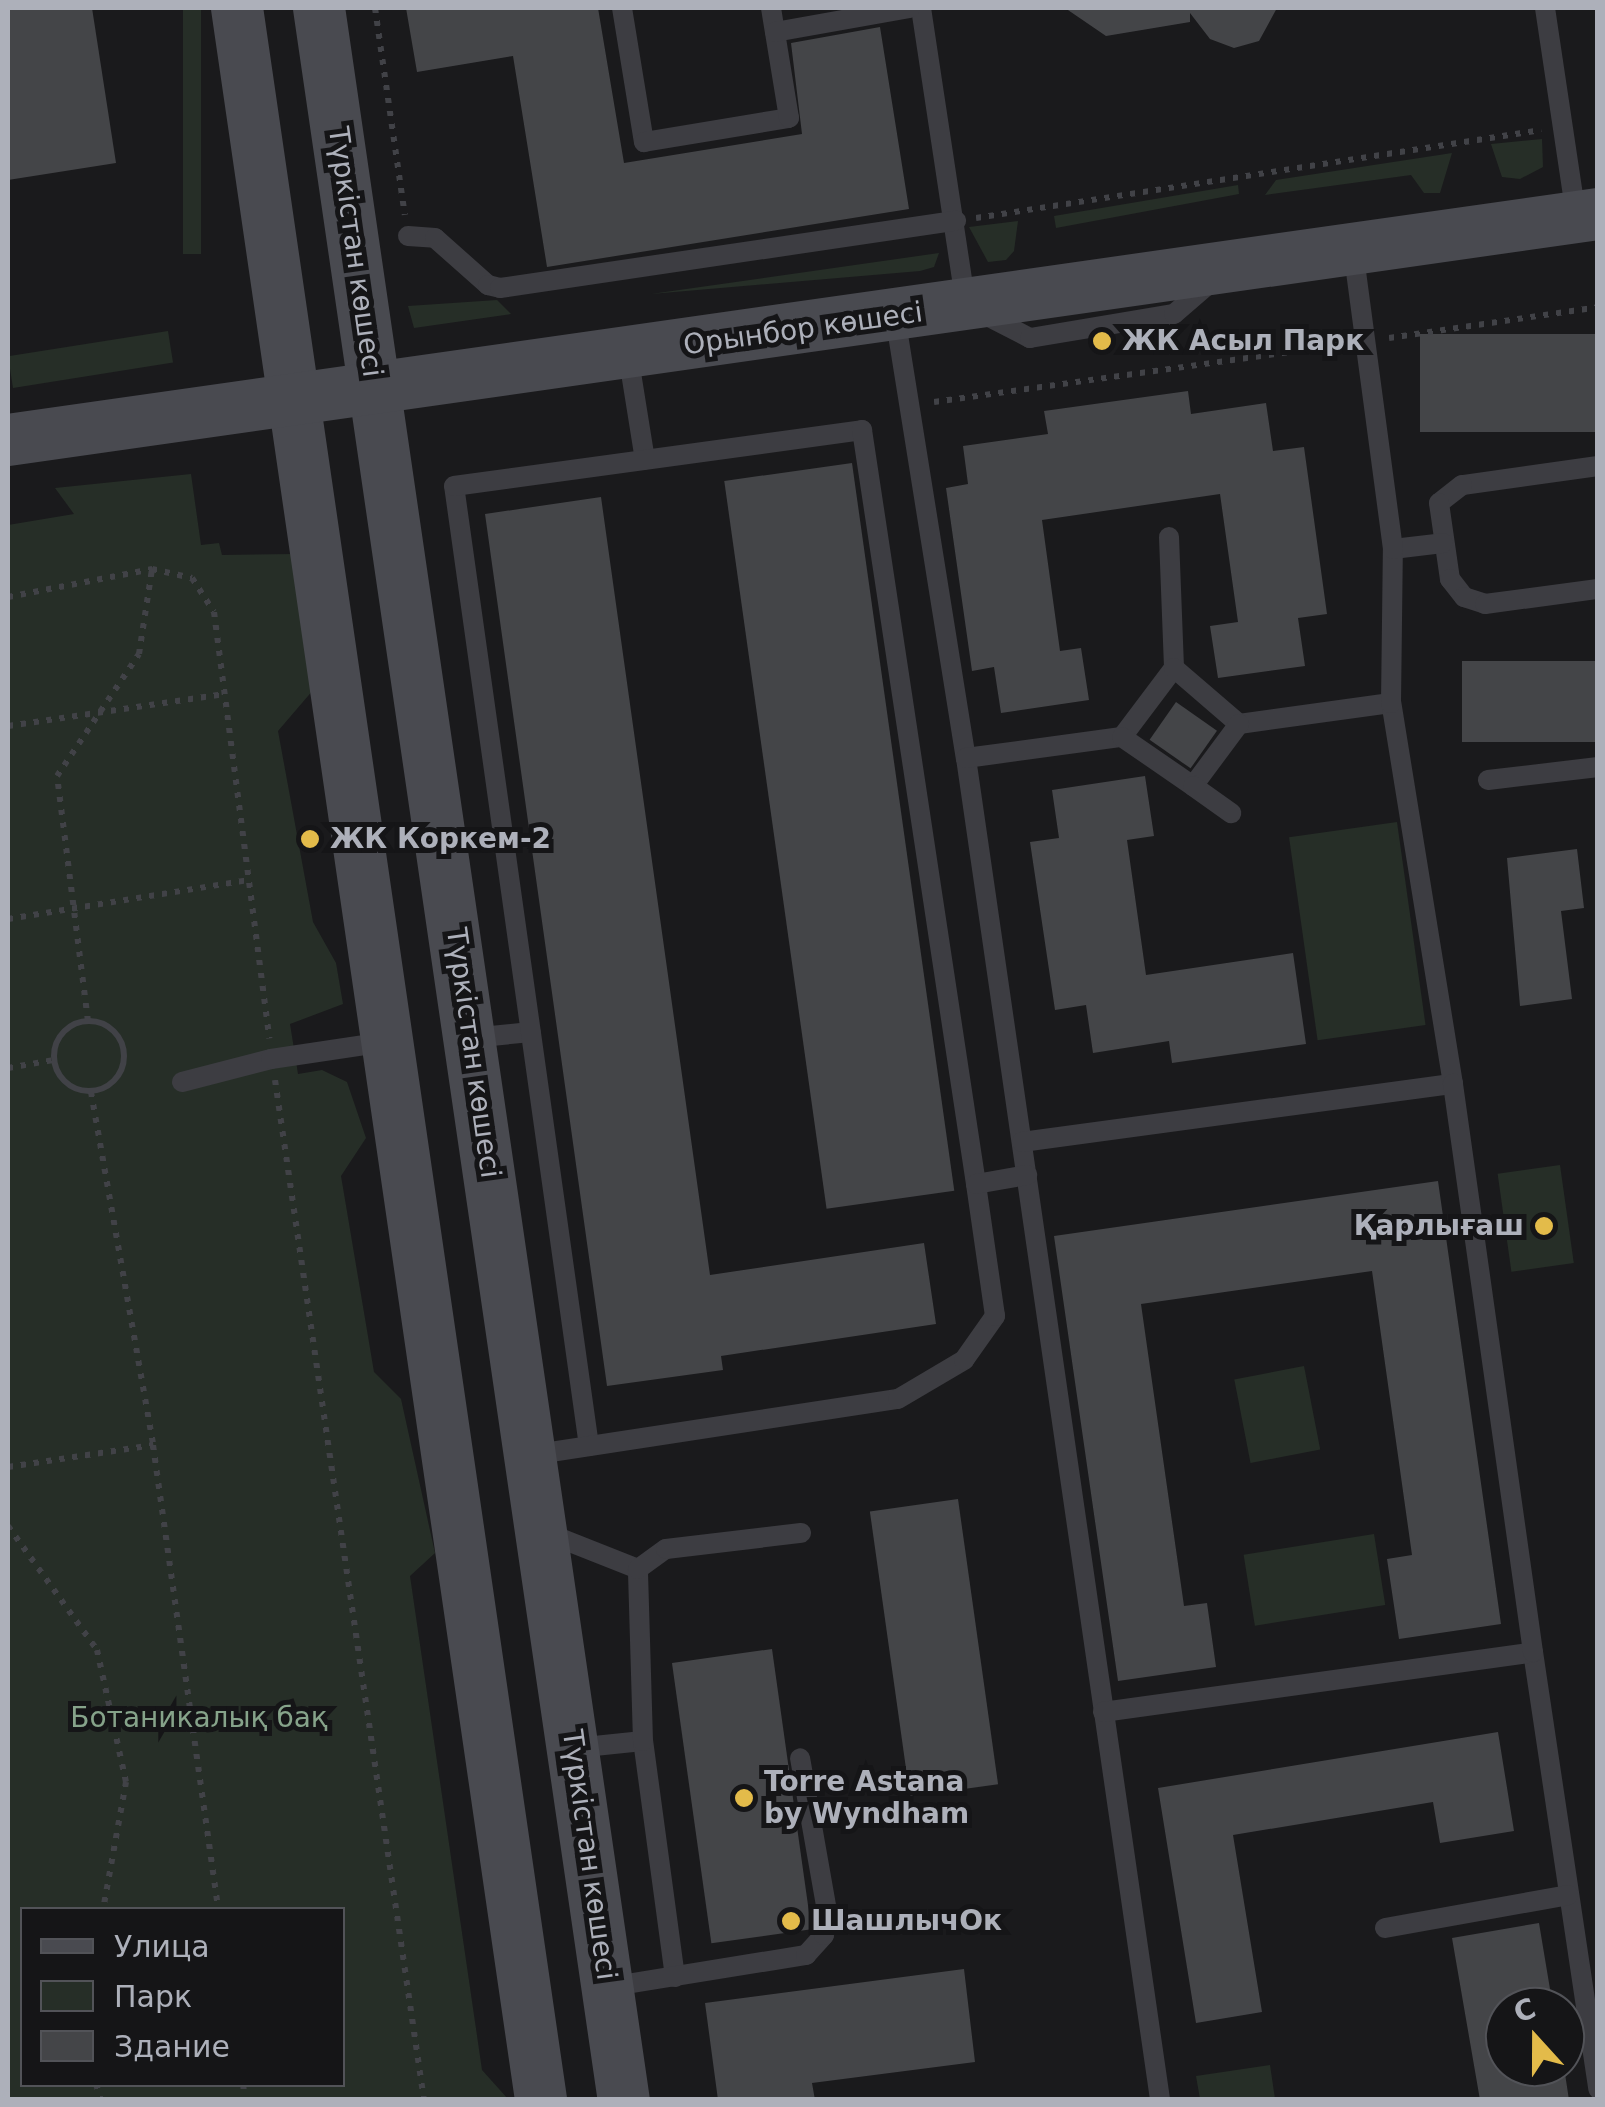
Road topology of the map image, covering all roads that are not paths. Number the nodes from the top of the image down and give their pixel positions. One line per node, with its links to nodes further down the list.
1 (238, 8): 17 (main road)
2 (318, 8): 16 (main road, Түркістан көшесі)
3 (622, 8): 8 (lane)
4 (771, 8): 8 (lane)
5 (910, 8): 8 (lane)
6 (921, 8): 10 (lane)
7 (1545, 8): 9 (lane)
8 (775, 32)
9 (1587, 215): 12 (main road, Орынбор көшесі)
10 (962, 220): 11 (lane); 13 (lane)
11 (408, 236)
12 (1353, 249): 13 (main road, Орынбор көшесі); 23 (lane)
13 (966, 305): 14 (main road, Орынбор көшесі)
14 (895, 316): 15 (main road, Орынбор көшесі); 29 (lane)
15 (628, 354): 16 (main road, Орынбор көшесі); 19 (lane)
16 (375, 390): 17 (main road, Орынбор көшесі); 35 (main road, Түркістан көшесі)
17 (294, 401): 18 (main road, Орынбор көшесі); 36 (main road)
18 (21, 432)
19 (645, 460): 34 (lane); 41 (lane)
20 (1598, 466): 22 (lane)
21 (1169, 537): 25 (lane)
22 (1443, 543): 23 (lane); 24 (lane)
23 (1393, 549): 26 (lane)
24 (1598, 589)
25 (1174, 668): 27 (lane); 28 (lane)
26 (1391, 703): 27 (lane); 38 (lane)
27 (1240, 724): 32 (lane)
28 (1122, 736): 29 (lane); 32 (lane)
29 (966, 758): 39 (lane)
30 (1598, 767): 31 (lane)
31 (1488, 780)
32 (1192, 786): 33 (lane)
33 (1231, 812)
34 (531, 1032): 35 (lane); 44 (lane)
35 (471, 1038): 42 (main road, Түркістан көшесі)
36 (387, 1042): 37 (lane); 43 (main road)
37 (182, 1082)
38 (1453, 1084): 39 (lane); 50 (lane)
39 (1022, 1142): 40 (lane)
40 (1027, 1176): 41 (lane); 52 (lane)
41 (976, 1184): 44 (lane)
42 (523, 1397): 43 (main road); 45 (main road, Түркістан көшесі)
43 (443, 1424): 51 (main road)
44 (589, 1446): 45 (lane)
45 (531, 1455): 46 (main road, Түркістан көшесі)
46 (542, 1532): 48 (lane); 49 (main road, Түркістан көшесі)
47 (801, 1533): 48 (lane)
48 (638, 1568): 53 (lane)
49 (558, 1640): 51 (main road); 54 (main road, Түркістан көшесі)
50 (1533, 1652): 52 (lane); 56 (lane)
51 (476, 1656): 61 (main road)
52 (1102, 1712): 63 (lane)
53 (643, 1741): 54 (lane); 58 (lane)
54 (573, 1748): 59 (main road, Түркістан көшесі)
55 (800, 1758): 58 (lane)
56 (1568, 1895): 57 (lane); 60 (lane)
57 (1385, 1928)
58 (675, 1976): 59 (lane)
59 (608, 1987): 62 (main road, Түркістан көшесі)
60 (1598, 2089)
61 (541, 2100)
62 (624, 2100)
63 (1160, 2100)

